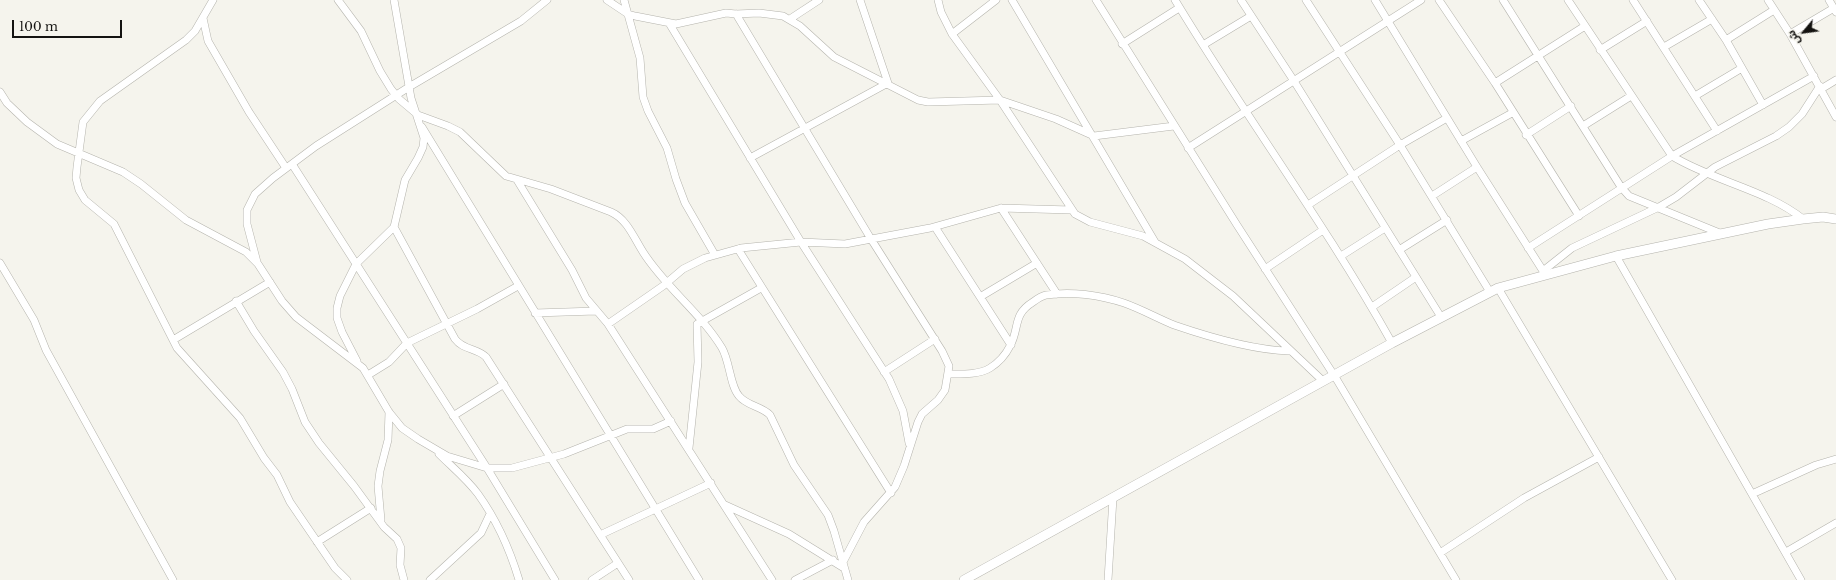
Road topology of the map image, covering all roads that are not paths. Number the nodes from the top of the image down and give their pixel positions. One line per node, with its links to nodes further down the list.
1 (213, 0): 31 (street)
2 (338, 0): 56 (street)
3 (394, 0): 53 (street)
4 (546, 0): 53 (street)
5 (607, 0): 28 (street)
6 (624, 0): 28 (street)
7 (819, 0): 32 (street)
8 (860, 0): 51 (street)
9 (938, 0): 38 (street)
10 (996, 0): 38 (street)
11 (1012, 0): 73 (street)
12 (1096, 0): 41 (street)
13 (1175, 0): 25 (street)
14 (1241, 0): 30 (street)
15 (1306, 0): 45 (street)
16 (1375, 0): 34 (street)
17 (1421, 0): 34 (street)
18 (1439, 0): 52 (street)
19 (1503, 0): 46 (street)
20 (1568, 0): 37 (street)
21 (1633, 0): 35 (street)
22 (1699, 0): 33 (street)
23 (1768, 0): 26 (street)
24 (1828, 0): 27 (street)
25 (1179, 8): 41 (street); 42 (street)
26 (1774, 10): 39 (street); 40 (street)
27 (1835, 10): 39 (street)
28 (628, 14): 36 (street); 106 (street)
29 (736, 14): 32 (street); 36 (street); 70 (street)
30 (1251, 16): 42 (street); 49 (street)
31 (203, 18): 77 (street); 80 (street)
32 (790, 19): 51 (street)
33 (1712, 19): 40 (street); 43 (street)
34 (1388, 20): 45 (street); 66 (street)
35 (1647, 21): 43 (street); 44 (street)
36 (669, 23): 79 (street)
37 (1585, 26): 44 (street); 46 (street)
38 (952, 34): 59 (street)
39 (1790, 34): 48 (street)
40 (1726, 40): 47 (street)
41 (1122, 44): 67 (street)
42 (1203, 45): 62 (street)
43 (1664, 47): 58 (street)
44 (1600, 50): 57 (street)
45 (1340, 51): 49 (street); 75 (street)
46 (1538, 55): 52 (street); 61 (street)
47 (1742, 68): 58 (street); 60 (street)
48 (1814, 76): 54 (street); 60 (street)
49 (1294, 80): 62 (street); 83 (street)
50 (1836, 80): 54 (street)
51 (888, 83): 59 (street); 70 (street)
52 (1495, 83): 63 (street)
53 (409, 88): 56 (street); 64 (street)
54 (1821, 88): 65 (street); 82 (street)
55 (0, 92): 77 (street)
56 (396, 96): 64 (street); 80 (street)
57 (1630, 96): 68 (street); 78 (street)
58 (1695, 96): 71 (street)
59 (1000, 100): 73 (street); 90 (street)
60 (1763, 105): 71 (street)
61 (1570, 106): 68 (street); 72 (street)
62 (1245, 112): 76 (street); 87 (street)
63 (1512, 112): 72 (street); 74 (street)
64 (418, 115): 69 (street); 84 (street)
65 (1836, 117)
66 (1448, 118): 74 (street); 75 (street)
67 (1174, 126): 73 (street); 76 (street)
68 (1583, 126): 85 (street)
69 (422, 127): 96 (street); 118 (street)
70 (806, 128): 79 (street); 100 (street)
71 (1717, 131): 78 (street)
72 (1526, 134): 91 (street)
73 (1094, 136): 102 (street)
74 (1461, 141): 81 (street)
75 (1400, 145): 83 (street); 86 (street)
76 (1188, 148): 113 (street)
77 (79, 155): 110 (street); 132 (street)
78 (1672, 156): 82 (street); 85 (street)
79 (750, 158): 101 (street)
80 (289, 166): 110 (street); 111 (street)
81 (1477, 167): 86 (street); 103 (street)
82 (1705, 173): 88 (street); 92 (street)
83 (1353, 176): 87 (street); 97 (street)
84 (517, 180): 117 (street); 125 (street)
85 (1621, 188): 88 (street); 91 (street)
86 (1432, 196): 94 (street)
87 (1308, 205): 98 (street)
88 (1659, 207): 99 (street); 114 (street)
89 (1001, 208): 90 (street); 95 (street); 109 (street)
90 (1071, 210): 102 (street)
91 (1579, 216): 103 (street)
92 (1803, 218): 93 (street); 99 (street)
93 (1835, 218)
94 (1447, 220): 105 (street); 120 (street)
95 (935, 226): 100 (street); 122 (street)
96 (394, 227): 111 (street); 129 (street)
97 (1385, 228): 105 (street); 107 (street)
98 (1323, 230): 107 (street); 113 (street)
99 (1722, 234): 108 (street)
100 (871, 239): 101 (street); 131 (street)
101 (801, 242): 104 (street); 138 (street)
102 (1155, 242): 136 (street)
103 (1528, 248): 114 (street)
104 (738, 249): 106 (street); 119 (street)
105 (1399, 250): 115 (street)
106 (715, 255): 117 (street)
107 (1340, 256): 124 (street)
108 (1616, 256): 114 (street); 157 (street)
109 (1037, 263): 121 (street); 122 (street)
110 (258, 264): 116 (street)
111 (356, 264): 133 (street); 137 (street)
112 (1, 267): 172 (street)
113 (1265, 269): 141 (street)
114 (1544, 272): 120 (street)
115 (1416, 277): 124 (street); 127 (street)
116 (270, 282): 123 (street); 137 (street)
117 (668, 283): 128 (street); 130 (street)
118 (518, 286): 126 (street); 129 (street)
119 (761, 288): 128 (street); 156 (street)
120 (1494, 290): 127 (street); 151 (street)
121 (1057, 294): 135 (street); 136 (street)
122 (980, 297): 135 (street)
123 (236, 301): 132 (street); 160 (street)
124 (1372, 307): 134 (street)
125 (596, 311): 126 (street); 130 (street)
126 (535, 313): 147 (street)
127 (1441, 317): 134 (street)
128 (701, 321): 148 (street); 171 (street)
129 (447, 323): 133 (street); 143 (street)
130 (608, 324): 146 (street)
131 (935, 339): 138 (street); 139 (street)
132 (173, 340): 166 (street)
133 (407, 343): 140 (street); 145 (street)
134 (1392, 343): 141 (street)
135 (1011, 345): 139 (street)
136 (1289, 350): 142 (street)
137 (360, 365): 140 (street)
138 (884, 372): 149 (street)
139 (948, 374): 149 (street)
140 (368, 375): 144 (street)
141 (1334, 375): 142 (street); 168 (street)
142 (1323, 381): 158 (street)
143 (504, 384): 145 (street); 152 (street)
144 (389, 412): 150 (street); 163 (street)
145 (453, 416): 154 (street)
146 (671, 421): 147 (street); 148 (street)
147 (611, 436): 152 (street); 161 (street)
148 (689, 448): 155 (street)
149 (909, 448): 156 (street)
150 (434, 449): 154 (street); 162 (street)
151 (1599, 457): 168 (street); 187 (street)
152 (552, 458): 154 (street); 165 (street)
153 (1836, 459): 157 (street)
154 (487, 468): 177 (street)
155 (711, 483): 159 (street); 161 (street)
156 (891, 493): 171 (street)
157 (1752, 494): 167 (street)
158 (1113, 498): 184 (street); 185 (street)
159 (724, 505): 169 (street); 181 (street)
160 (371, 508): 163 (street); 166 (street)
161 (656, 509): 165 (street); 180 (street)
162 (490, 514): 175 (street); 176 (street)
163 (381, 523): 174 (street)
164 (1836, 523): 167 (street)
165 (600, 535): 170 (street)
166 (317, 542): 173 (street)
167 (1786, 552): 188 (street)
168 (1440, 553): 186 (street)
169 (833, 560): 171 (street); 182 (street)
170 (618, 563): 178 (street); 179 (street)
171 (844, 565): 183 (street)
172 (173, 580)
173 (347, 580)
174 (404, 580)
175 (430, 580)
176 (519, 580)
177 (555, 580)
178 (592, 580)
179 (629, 580)
180 (699, 580)
181 (772, 580)
182 (795, 580)
183 (848, 580)
184 (964, 580)
185 (1108, 580)
186 (1456, 580)
187 (1672, 580)
188 (1801, 580)

